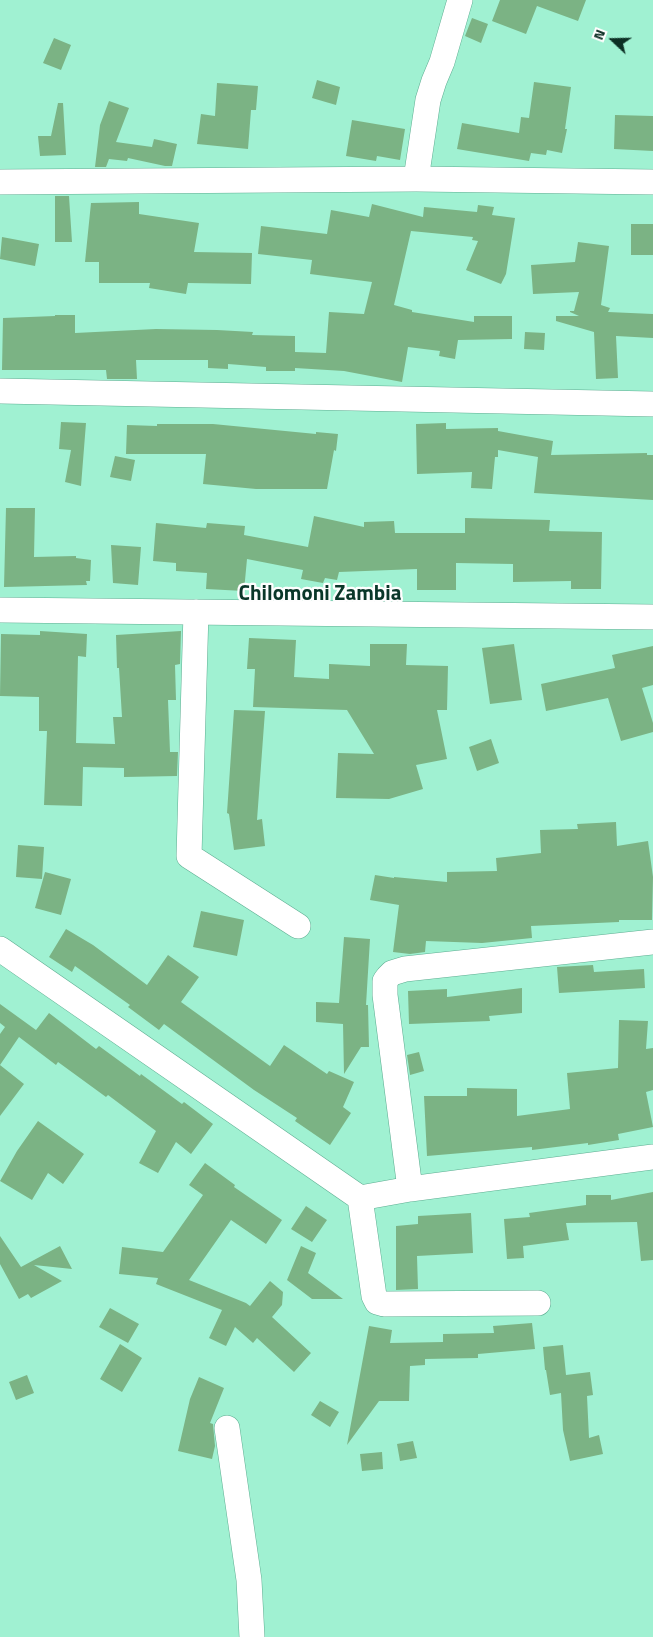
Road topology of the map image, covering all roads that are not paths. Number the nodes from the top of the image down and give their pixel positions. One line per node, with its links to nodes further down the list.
1 (460, 0): 2 (street)
2 (416, 179): 3 (street); 4 (street)
3 (0, 182)
4 (653, 182)
5 (0, 391): 6 (street)
6 (653, 404)
7 (0, 610): 8 (street)
8 (196, 612): 9 (street); 10 (street)
9 (653, 617)
10 (298, 926)
11 (653, 942): 14 (street)
12 (1, 951): 15 (street)
13 (653, 1158): 14 (street)
14 (410, 1190): 15 (street)
15 (360, 1198): 16 (street)
16 (538, 1303)
17 (227, 1428): 18 (street)
18 (252, 1637)

